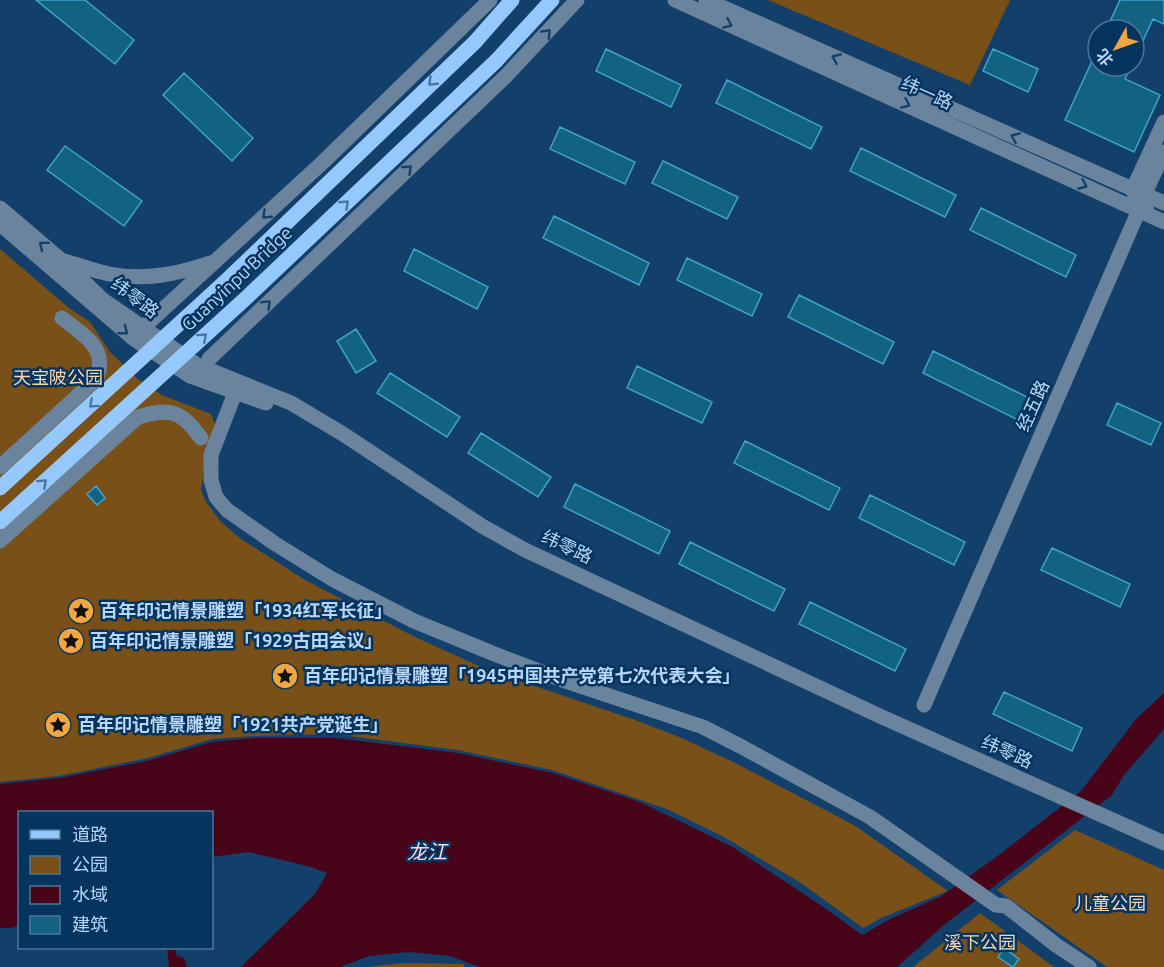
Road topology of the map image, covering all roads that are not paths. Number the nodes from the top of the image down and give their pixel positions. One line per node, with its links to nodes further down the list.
1 (490, 0): 16 (street, one-way to 16)
2 (512, 0): 23 (main road, Guanyinpu Bridge, one-way to 23, bridge)
3 (552, 0): 24 (main road, Guanyinpu Bridge, one-way to 3, bridge)
4 (577, 0): 19 (street, one-way to 4)
5 (675, 0): 12 (street, 纬一路, one-way to 12)
6 (705, 0): 9 (street, 纬一路, one-way to 6)
7 (1164, 122): 9 (street)
8 (1164, 152): 9 (street)
9 (1139, 192): 10 (street, 纬一路); 12 (street)
10 (1164, 204)
11 (0, 208): 15 (street, 纬零路, one-way to 11)
12 (1143, 212): 13 (street, 纬一路); 26 (street, 经五路)
13 (1164, 222)
14 (0, 224): 28 (street, 纬零路, one-way to 28)
15 (61, 260): 16 (street); 27 (street, 纬零路)
16 (216, 261): 18 (street)
17 (62, 318): 22 (street)
18 (147, 324)
19 (209, 358)
20 (233, 398): 29 (street)
21 (201, 438): 25 (street)
22 (0, 467)
23 (0, 488)
24 (0, 522)
25 (0, 541)
26 (927, 706)
27 (1164, 843)
28 (1164, 852)
29 (1089, 967)

